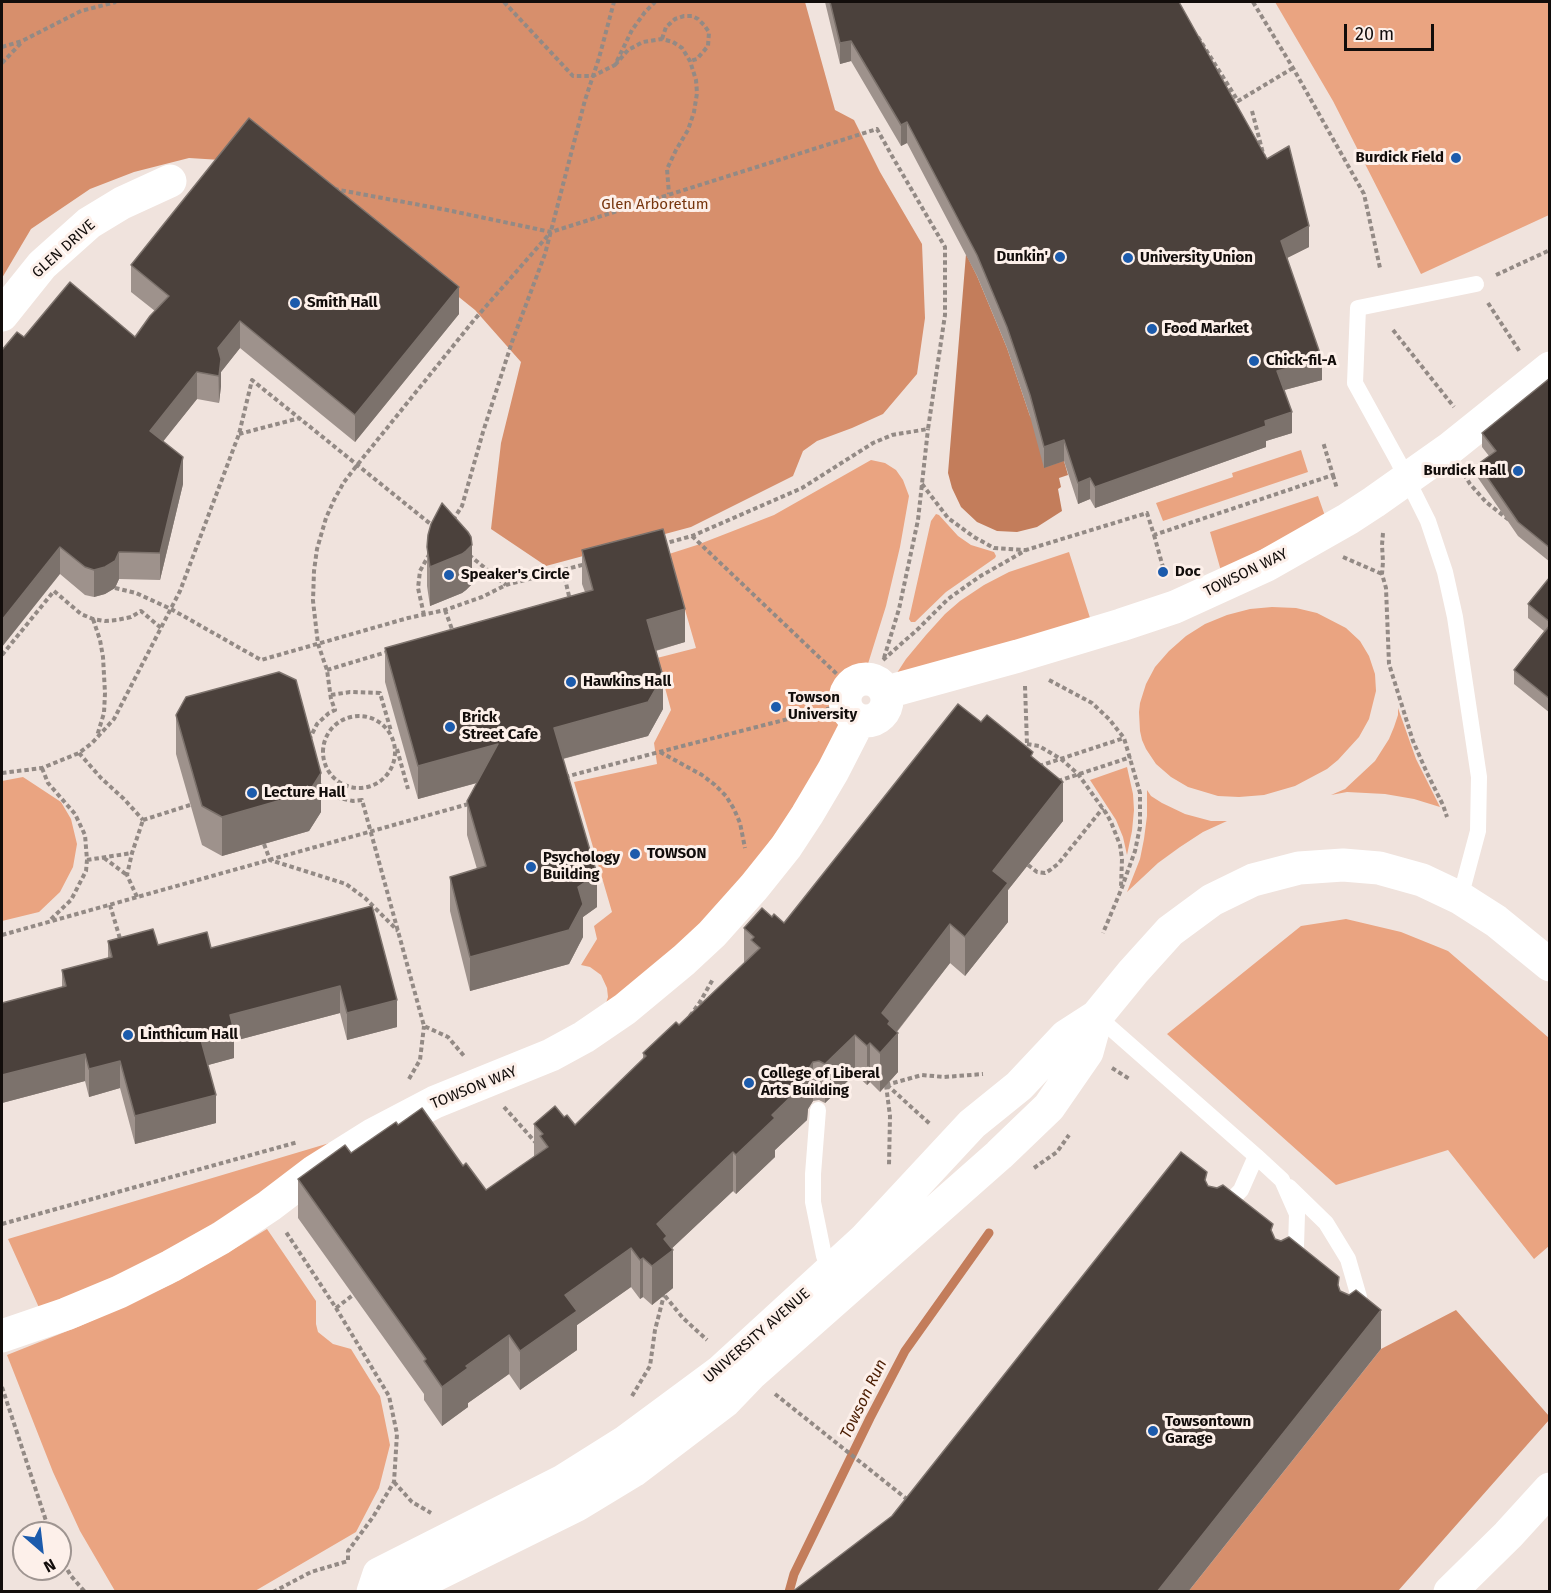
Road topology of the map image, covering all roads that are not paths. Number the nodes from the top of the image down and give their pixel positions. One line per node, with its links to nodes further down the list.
1 (170, 181): 3 (street, GLEN DRIVE)
2 (1476, 284): 7 (lane)
3 (2, 315)
4 (1537, 362): 5 (street, TOWSON WAY)
5 (889, 679)
6 (845, 716): 17 (street, TOWSON WAY)
7 (1460, 898): 8 (street, UNIVERSITY AVENUE); 9 (street, UNIVERSITY AVENUE)
8 (1550, 965)
9 (1097, 1016): 11 (lane); 15 (street, UNIVERSITY AVENUE)
10 (818, 1110): 15 (lane)
11 (1256, 1156): 12 (lane); 13 (lane)
12 (1282, 1180): 14 (lane); 16 (lane)
13 (1215, 1217)
14 (1281, 1269)
15 (843, 1277): 20 (street, UNIVERSITY AVENUE); 21 (street, UNIVERSITY AVENUE)
16 (1348, 1323)
17 (2, 1335)
18 (1550, 1489): 19 (street)
19 (1509, 1535): 22 (street); 23 (street)
20 (373, 1592)
21 (401, 1592)
22 (1450, 1592)
23 (1466, 1592)

